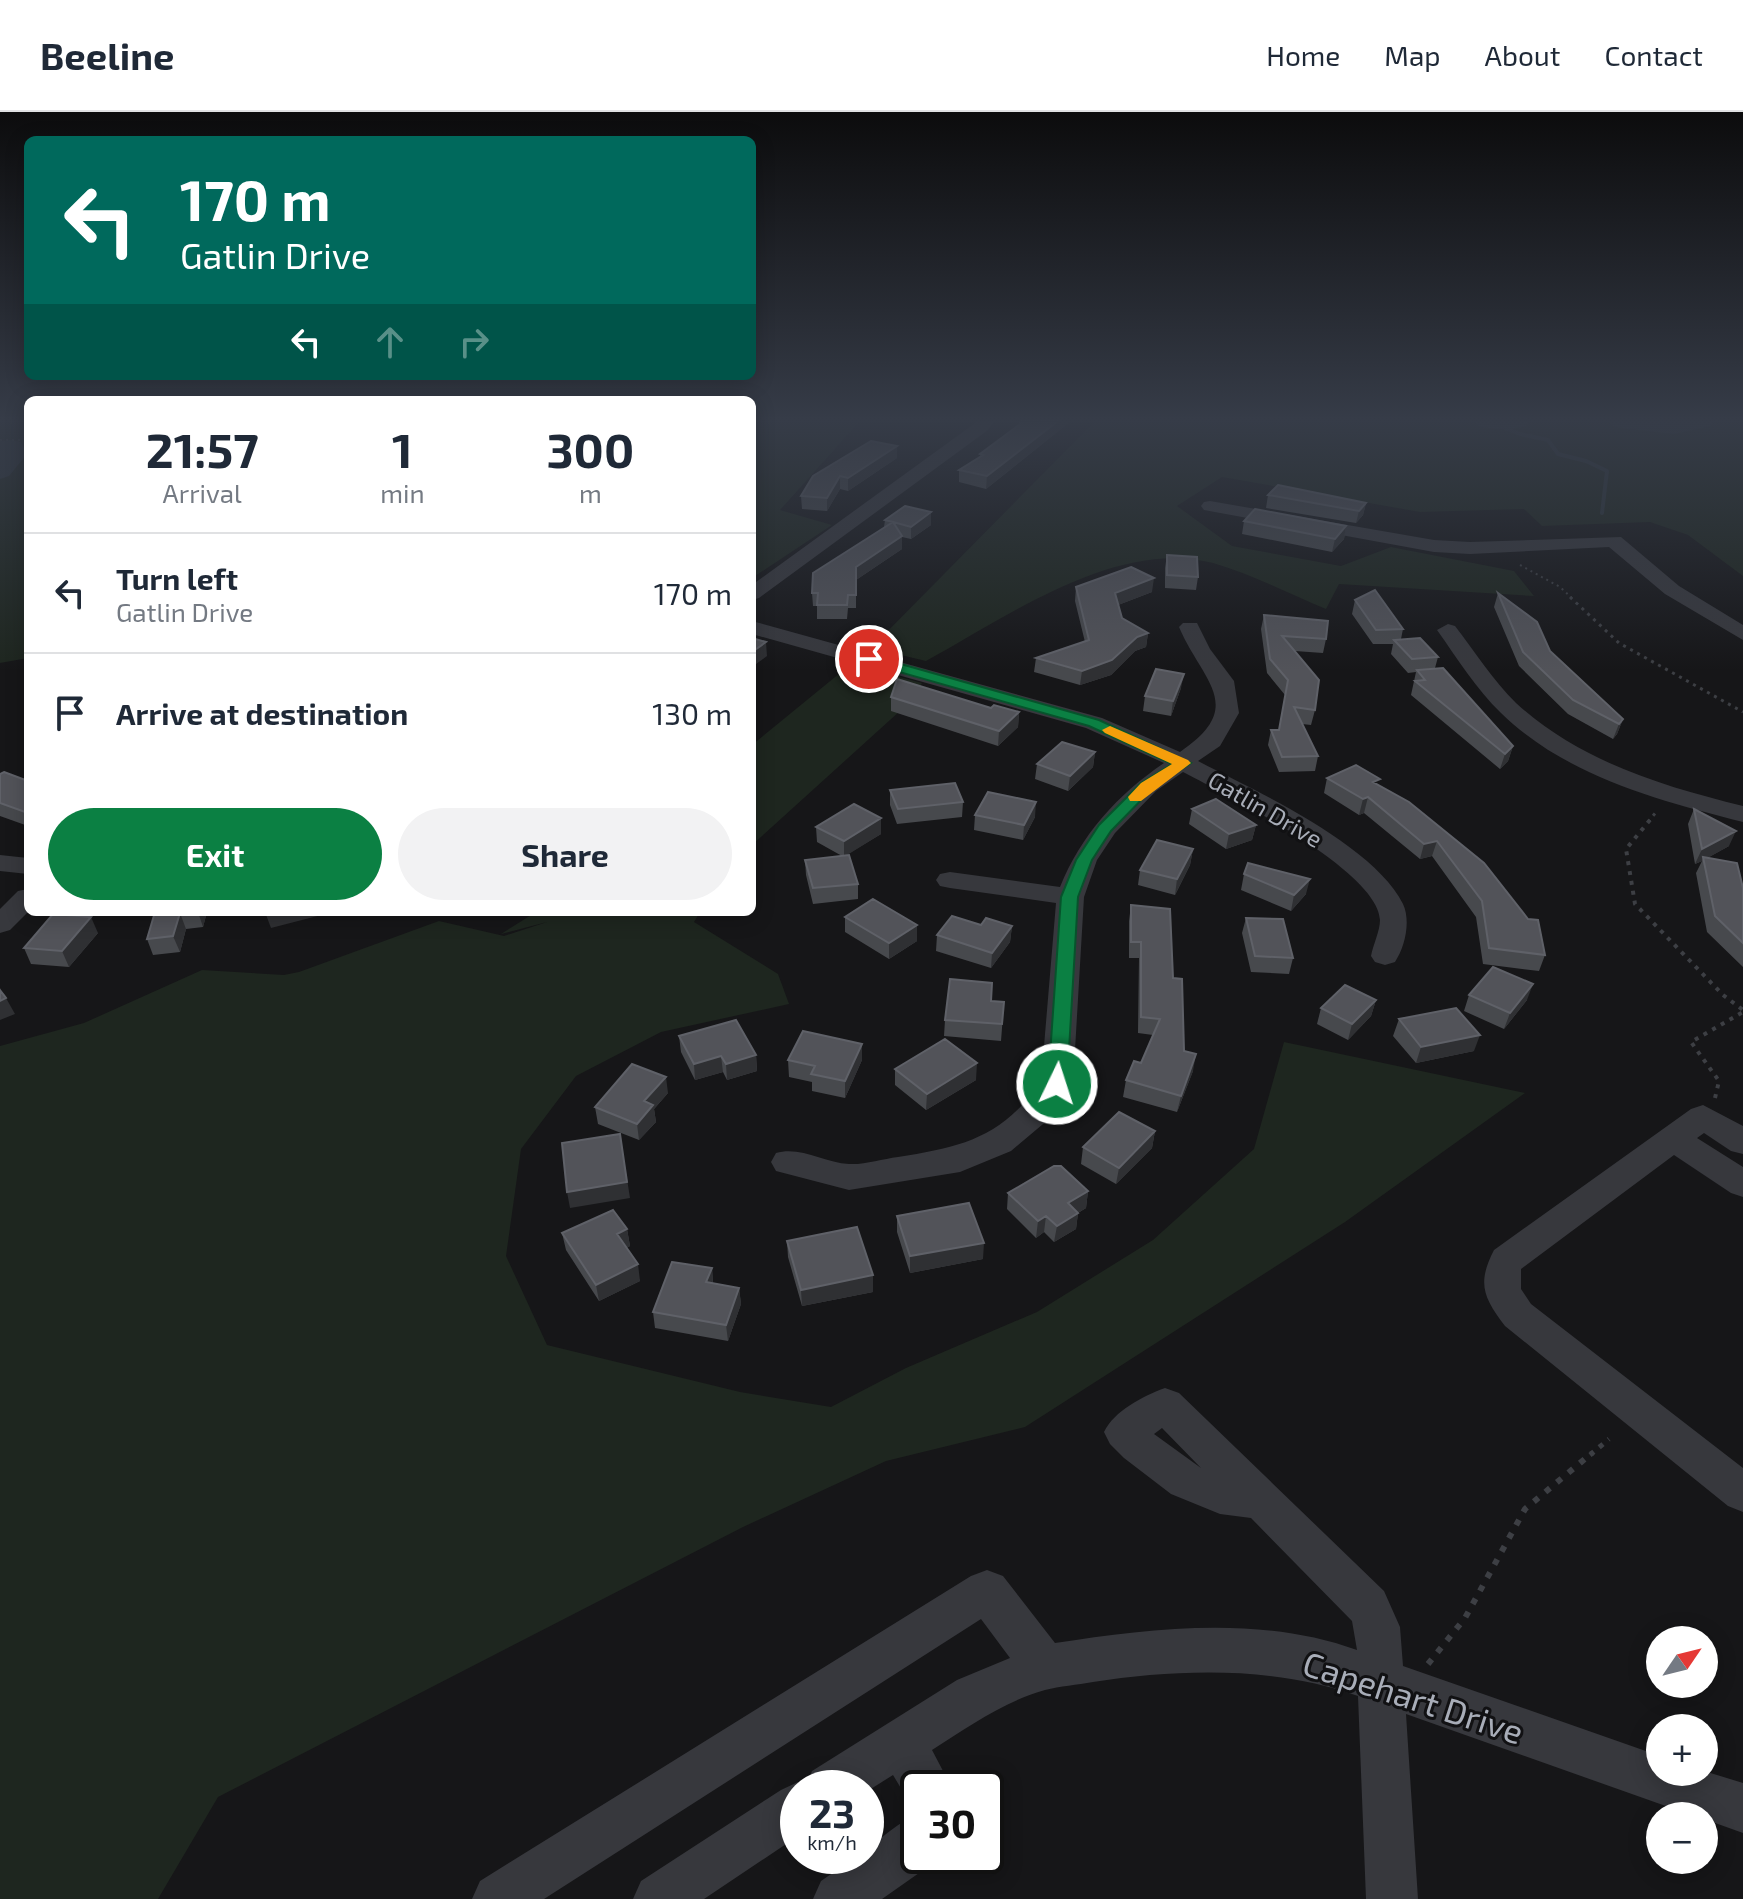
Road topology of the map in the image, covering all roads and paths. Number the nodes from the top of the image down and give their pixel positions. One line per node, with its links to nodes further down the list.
1 (873, 504): 4 (street)
2 (1210, 506): 3 (street)
3 (1482, 547): 8 (street); 9 (path)
4 (756, 591)
5 (1190, 627): 10 (street)
6 (756, 628): 10 (street, Gatlin Drive)
7 (1448, 630): 11 (street)
8 (1743, 634)
9 (1743, 712)
10 (1183, 763): 16 (street); 19 (street, Gatlin Drive)
11 (1671, 793): 12 (street); 20 (path)
12 (1743, 814)
13 (0, 863): 14 (street)
14 (24, 866)
15 (950, 880): 16 (street)
16 (1070, 897): 23 (street)
17 (24, 901): 18 (street)
18 (0, 924)
19 (1385, 956)
20 (1743, 1011): 21 (path)
21 (1688, 1128): 22 (street); 24 (street); 26 (street)
22 (1743, 1142)
23 (788, 1162)
24 (1743, 1184)
25 (1609, 1439): 29 (path)
26 (1743, 1493)
27 (1259, 1499): 29 (street)
28 (1045, 1667): 29 (street, Capehart Drive); 30 (street, Capehart Drive); 36 (street)
29 (1401, 1675): 33 (street, Capehart Drive); 39 (street)
30 (900, 1743): 31 (street, Capehart Drive); 32 (street)
31 (857, 1770)
32 (917, 1770)
33 (1743, 1808)
34 (780, 1819): 37 (street)
35 (900, 1856): 38 (street)
36 (498, 1899)
37 (659, 1899)
38 (839, 1899)
39 (1392, 1899)

